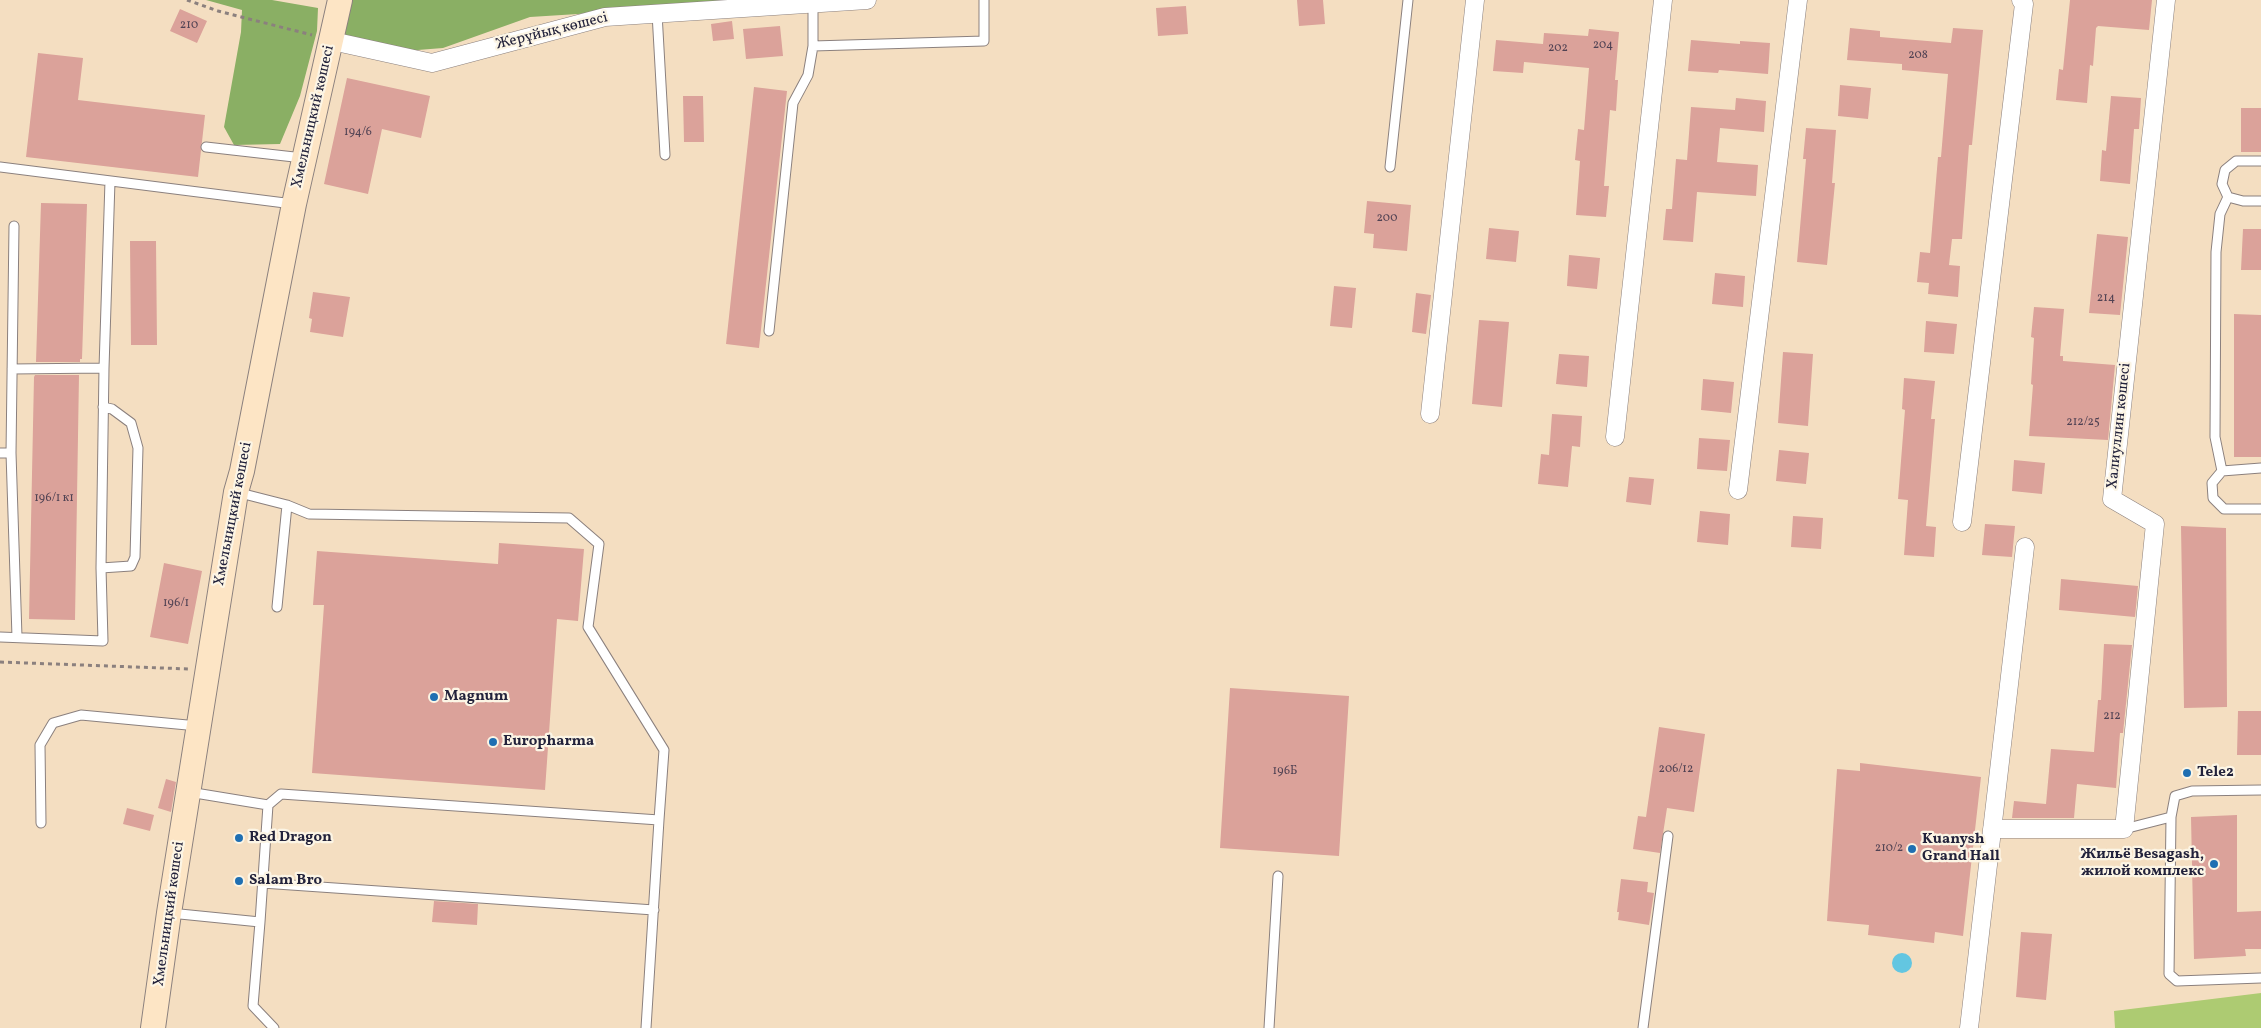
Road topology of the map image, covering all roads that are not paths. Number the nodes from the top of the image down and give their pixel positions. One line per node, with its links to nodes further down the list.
1 (867, 0): 10 (street, Жерұйық көшесі)
2 (984, 0): 13 (lane)
3 (1408, 0): 19 (lane)
4 (1475, 0): 29 (street)
5 (1663, 0): 30 (street)
6 (1798, 0): 35 (street)
7 (2021, 0): 39 (street)
8 (2166, 0): 52 (street, Халиуллин көшесі)
9 (340, 3): 12 (street, Хмельницкий көшесі)
10 (813, 4): 11 (street, Жерұйық көшесі); 13 (lane)
11 (657, 14): 12 (street, Жерұйық көшесі); 15 (lane)
12 (332, 41): 16 (street, Хмельницкий көшесі)
13 (813, 46): 25 (lane)
14 (206, 147): 16 (lane)
15 (665, 155)
16 (304, 158): 23 (street, Хмельницкий көшесі)
17 (2261, 161): 21 (lane)
18 (0, 167): 20 (lane)
19 (1390, 167)
20 (110, 181): 23 (lane); 26 (lane)
21 (2228, 197): 22 (lane); 34 (lane)
22 (2261, 201)
23 (294, 204): 36 (street, Хмельницкий көшесі)
24 (14, 226): 27 (lane)
25 (769, 331)
26 (104, 368): 27 (lane); 28 (lane)
27 (12, 369): 32 (lane)
28 (103, 407): 41 (lane); 41 (lane)
29 (1430, 414)
30 (1615, 437)
31 (0, 453): 32 (lane)
32 (11, 453): 44 (lane)
33 (2261, 468): 34 (lane)
34 (2222, 471): 38 (lane)
35 (1738, 490)
36 (236, 492): 37 (lane); 45 (street, Хмельницкий көшесі)
37 (288, 505): 42 (lane); 50 (lane)
38 (2261, 509)
39 (1962, 522)
40 (2025, 547): 53 (street)
41 (101, 568): 44 (lane)
42 (277, 607)
43 (0, 637): 44 (lane)
44 (17, 637)
45 (198, 726): 47 (street, Хмельницкий көшесі); 51 (lane)
46 (2261, 790): 49 (lane)
47 (188, 792): 48 (lane); 58 (street, Хмельницкий көшесі)
48 (268, 805): 50 (lane); 56 (lane)
49 (2171, 817): 52 (lane); 60 (lane)
50 (659, 820): 57 (lane)
51 (41, 823)
52 (2124, 828): 53 (street)
53 (1992, 830): 66 (street)
54 (1668, 836): 65 (lane)
55 (1278, 876): 64 (lane)
56 (262, 883): 57 (lane); 59 (lane)
57 (654, 910): 63 (lane)
58 (169, 913): 59 (lane); 61 (street, Хмельницкий көшесі)
59 (260, 922): 62 (lane)
60 (2261, 978)
61 (154, 1028)
62 (274, 1028)
63 (646, 1028)
64 (1269, 1028)
65 (1643, 1028)
66 (1969, 1028)

